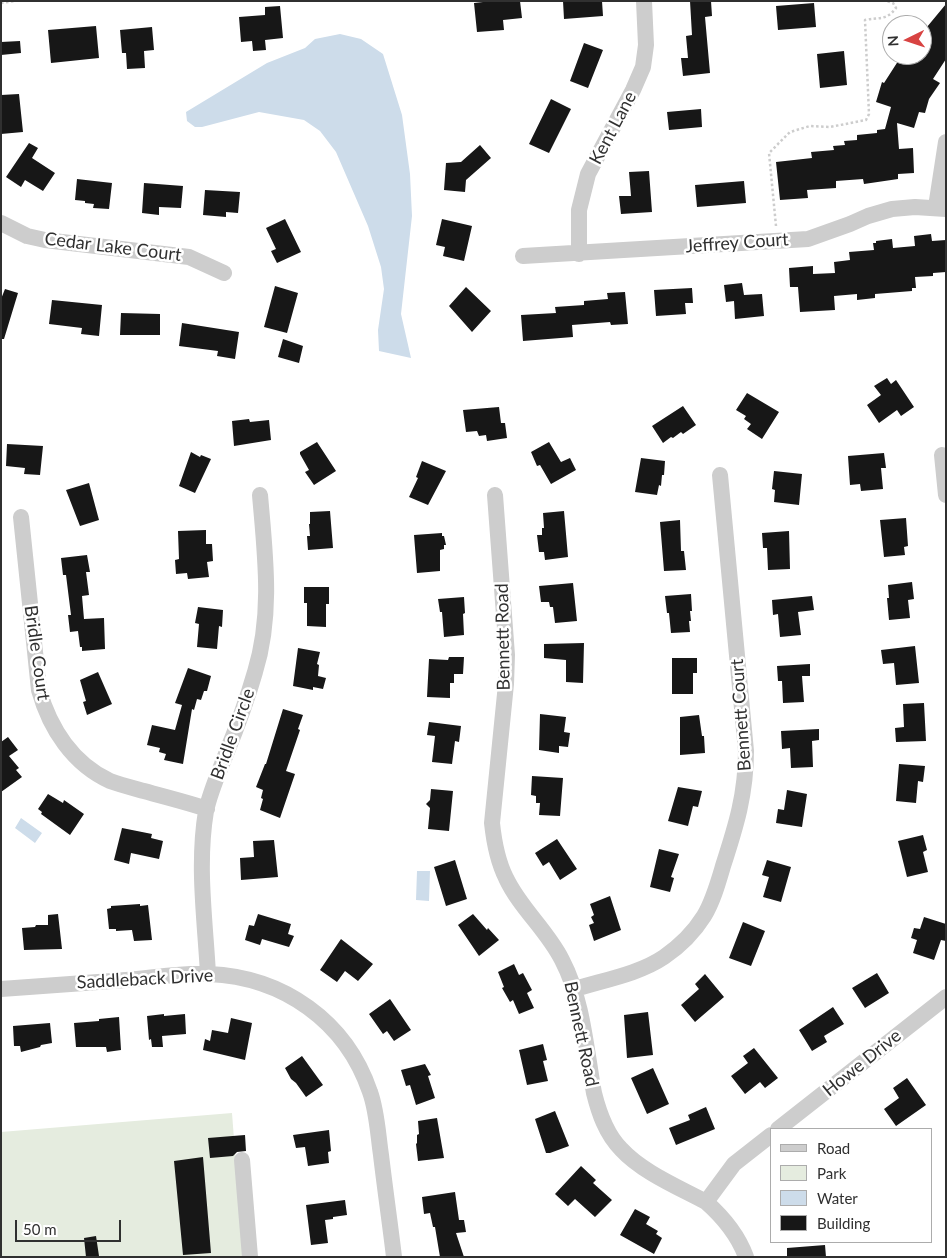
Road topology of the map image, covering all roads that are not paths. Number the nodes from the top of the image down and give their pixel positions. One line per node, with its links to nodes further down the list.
1 (644, 1): 5 (street, Kent Lane)
2 (946, 142): 3 (street)
3 (941, 208): 5 (street, Jeffrey Court)
4 (1, 223): 7 (street, Cedar Lake Court)
5 (580, 254): 6 (street, Jeffrey Court)
6 (523, 256)
7 (224, 273)
8 (942, 454): 12 (street)
9 (720, 476): 17 (street, Bennett Court)
10 (260, 495): 14 (street, Bridle Circle)
11 (495, 495): 17 (street, Bennett Road)
12 (946, 495)
13 (21, 517): 14 (street, Bridle Court)
14 (206, 809): 15 (street, Bridle Circle)
15 (208, 974): 16 (street, Saddleback Drive); 24 (street, Saddleback Drive)
16 (1, 989)
17 (575, 989): 22 (street, Bennett Road)
18 (946, 997): 19 (street, Howe Drive)
19 (779, 1128)
20 (770, 1136): 22 (street)
21 (242, 1160): 23 (street)
22 (706, 1202): 25 (street, Bennett Road)
23 (250, 1257)
24 (394, 1257)
25 (746, 1257)

